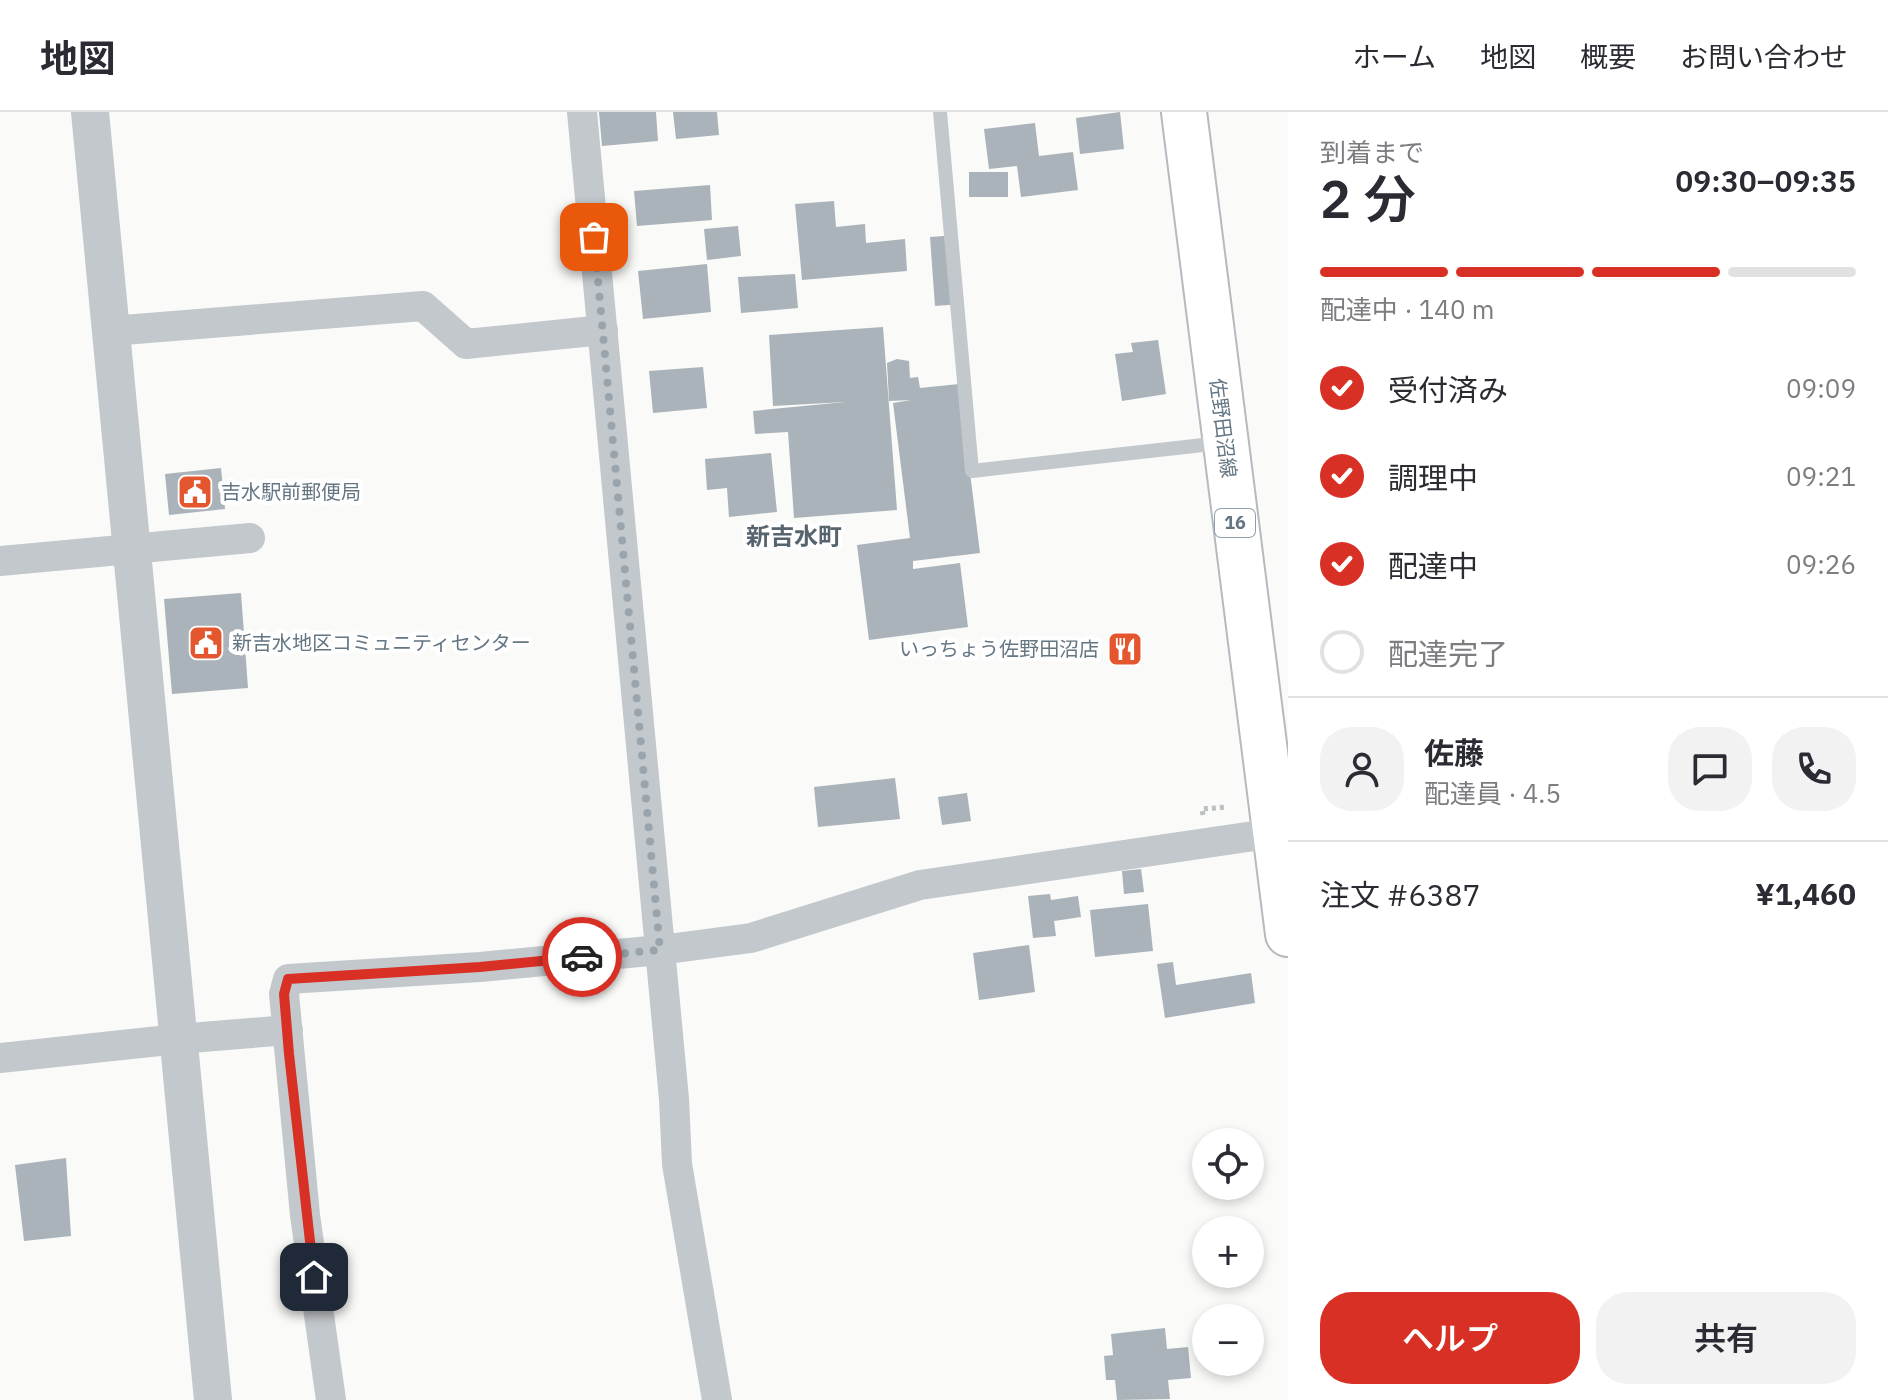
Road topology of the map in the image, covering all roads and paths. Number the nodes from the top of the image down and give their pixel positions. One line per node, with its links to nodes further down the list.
1 (90, 112): 6 (street)
2 (582, 112): 5 (street)
3 (940, 112): 7 (lane)
4 (1184, 112): 7 (main road, 佐野田沼線 / 16)
5 (603, 330): 6 (street); 13 (street)
6 (111, 331): 9 (street)
7 (1224, 443): 11 (main road, 佐野田沼線 / 16)
8 (250, 538): 9 (street)
9 (131, 548): 10 (street); 15 (street)
10 (0, 561)
11 (1282, 831): 12 (main road, 佐野田沼線 / 16); 13 (street)
12 (1288, 934)
13 (660, 950): 14 (street); 19 (street)
14 (288, 1030): 15 (street); 18 (street)
15 (178, 1039): 16 (street); 17 (street)
16 (0, 1058)
17 (213, 1400)
18 (331, 1400)
19 (717, 1400)

